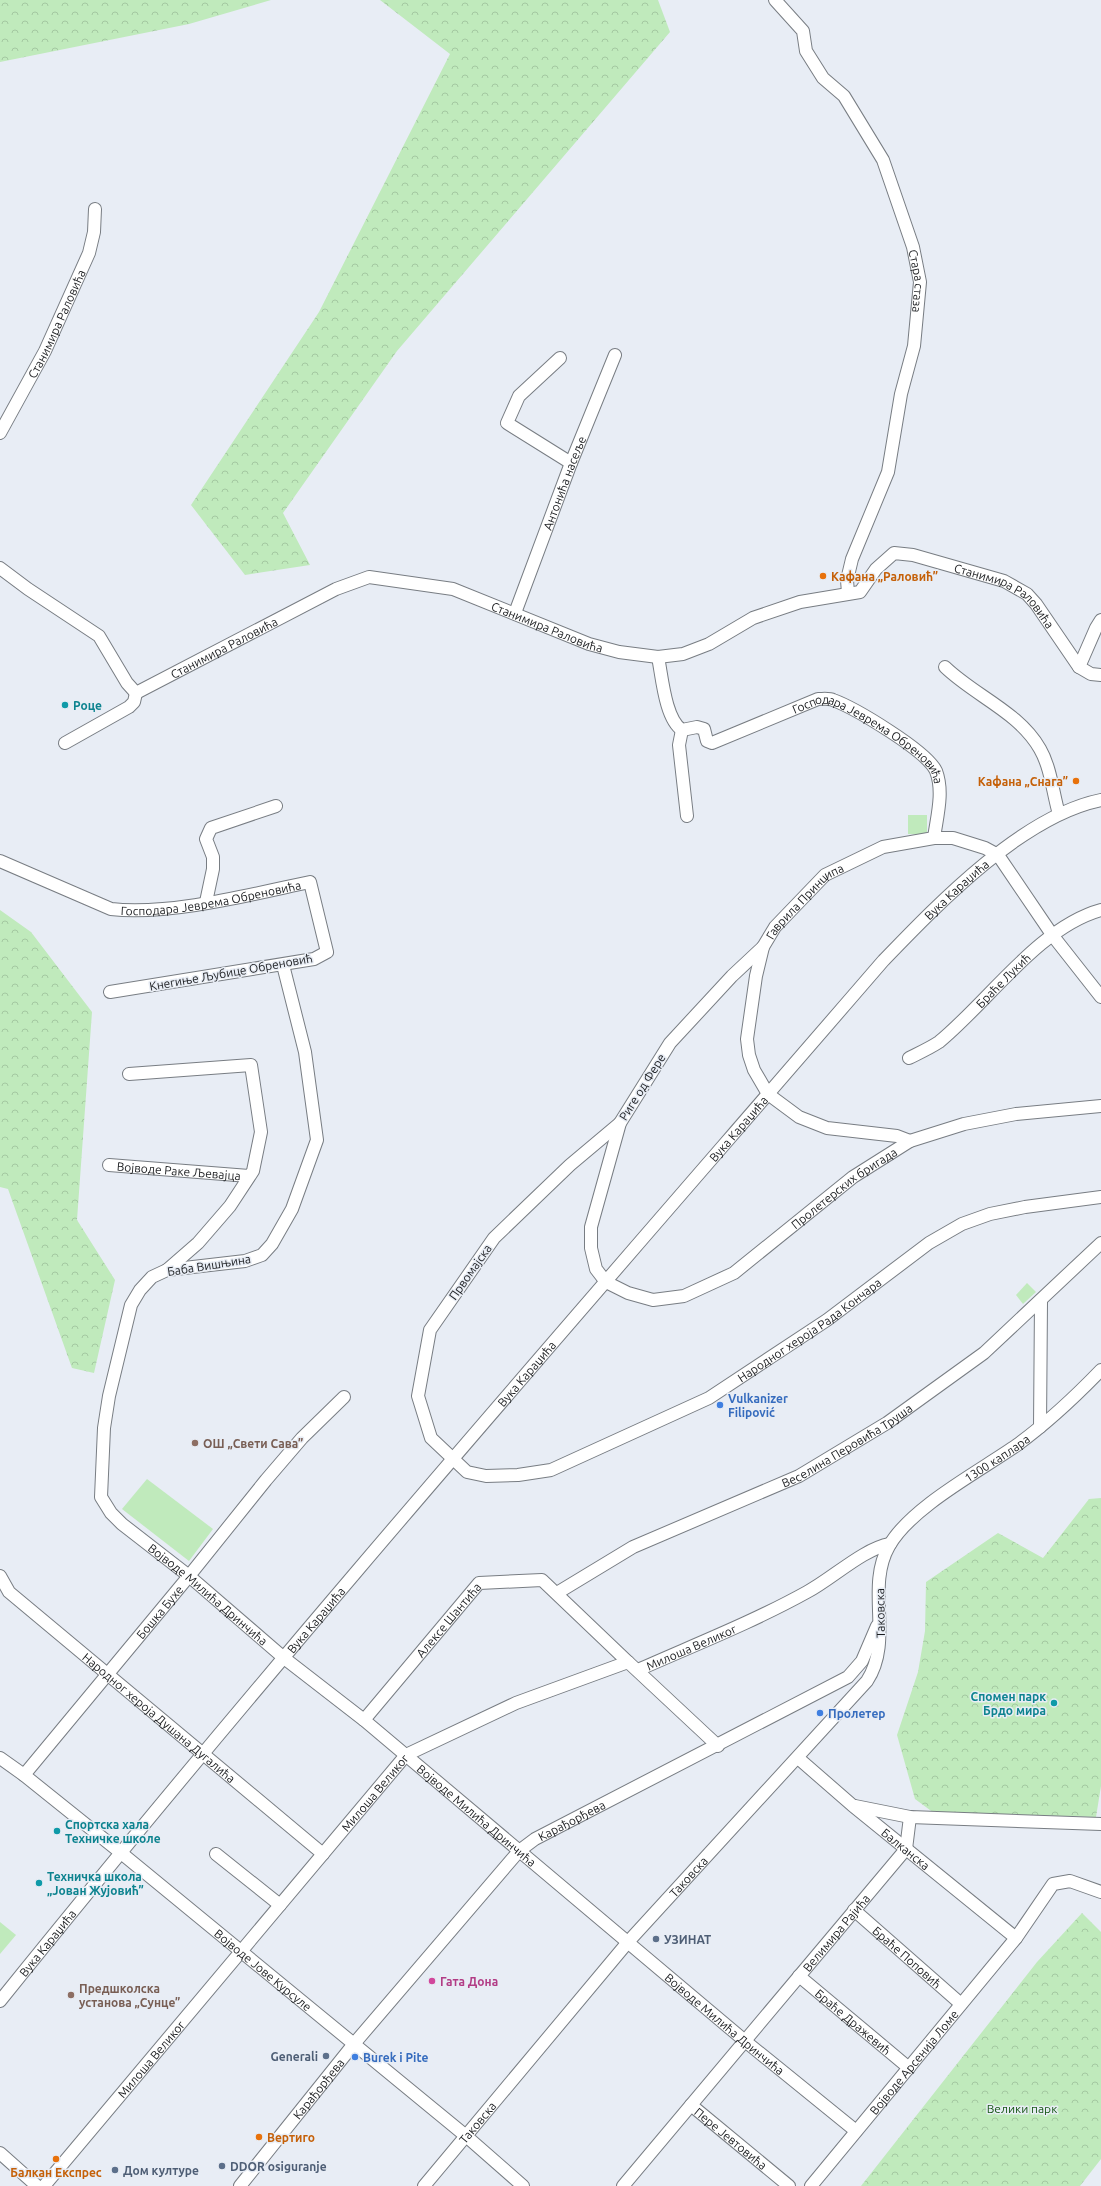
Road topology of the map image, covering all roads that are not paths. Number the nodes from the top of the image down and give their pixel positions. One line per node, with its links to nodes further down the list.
1 (775, 0): 8 (street, Стара стаза)
2 (95, 209): 5 (street, Станимира Раловића)
3 (616, 355): 6 (street, Антонића насеље)
4 (560, 358): 6 (street)
5 (0, 432)
6 (571, 464): 9 (street, Антонића насеље)
7 (0, 568): 15 (street)
8 (848, 593): 11 (street, Станимира Раловића); 12 (street, Станимира Раловића)
9 (515, 613): 11 (street, Станимира Раловића); 15 (street, Станимира Раловића)
10 (1101, 620): 12 (street)
11 (658, 657): 16 (street)
12 (1079, 667): 14 (street)
13 (945, 668): 20 (street)
14 (1101, 675)
15 (136, 693): 17 (street)
16 (682, 730): 21 (street); 22 (street, Господара Јеврема Обреновића)
17 (65, 743)
18 (1101, 800): 20 (street, Вука Караџића)
19 (276, 806): 26 (street)
20 (1059, 814): 23 (street, Вука Караџића)
21 (687, 816)
22 (934, 838): 23 (street, Гаврила Принципа); 29 (street, Гаврила Принципа)
23 (998, 855): 28 (street); 35 (street, Вука Караџића)
24 (0, 861): 26 (street, Господара Јеврема Обреновића)
25 (310, 882): 26 (street, Господара Јеврема Обреновића); 30 (street, Кнегиње Љубице Обреновић)
26 (206, 902)
27 (1101, 910): 28 (street, Браће Лукић)
28 (1053, 936): 32 (street); 33 (street, Браће Лукић)
29 (763, 947): 35 (street, Гаврила Принципа); 37 (street, Риге од Фере)
30 (283, 965): 31 (street, Кнегиње Љубице Обреновић); 43 (street, Баба Вишњина)
31 (110, 992)
32 (1101, 997)
33 (910, 1058)
34 (129, 1074): 40 (street, Војводе Раке Љевајца)
35 (768, 1094): 38 (street); 44 (street, Вука Караџића)
36 (1101, 1106): 38 (street, Пролетерских бригада)
37 (620, 1123): 44 (street, Риге од Фере); 49 (street, Првомајска)
38 (910, 1141): 44 (street, Пролетерских бригада)
39 (109, 1165): 40 (street, Војводе Раке Љевајца)
40 (249, 1176): 43 (street, Војводе Раке Љевајца)
41 (1101, 1196): 49 (street, Народног хероја Рада Кончара)
42 (1101, 1243): 45 (street, Веселина Перовића Труша)
43 (167, 1270): 50 (street, Баба Вишњина)
44 (606, 1282): 49 (street, Вука Караџића)
45 (1041, 1301): 48 (street); 54 (street, Веселина Перовића Труша)
46 (1101, 1370): 48 (street, 1300 каплара)
47 (344, 1397): 53 (street, Бошка Бухе)
48 (1040, 1427): 51 (street, 1300 каплара)
49 (452, 1459): 56 (street, Вука Караџића)
50 (101, 1497): 53 (street, Војводе Милића Дринчића)
51 (890, 1544): 55 (street, Таковска); 58 (street, Милоша Великог)
52 (0, 1576): 59 (street, Народног хероја Душана Дугалића)
53 (189, 1576): 56 (street, Војводе Милића Дринчића); 59 (street, Бошка Бухе)
54 (557, 1593): 57 (street, Алексе Шантића); 60 (street, Алексе Шантића)
55 (879, 1621): 61 (street, Карађорђева); 65 (street, Таковска)
56 (284, 1658): 60 (street, Војводе Милића Дринчића); 62 (street, Вука Караџића)
57 (628, 1662): 58 (street, Милоша Великог); 63 (street, Милоша Великог)
58 (638, 1670): 61 (street)
59 (109, 1674): 62 (street, Народног хероја Душана Дугалића); 66 (street, Бошка Бухе)
60 (364, 1720): 63 (street, Војводе Милића Дринчића)
61 (718, 1746): 71 (street, Карађорђева)
62 (203, 1755): 72 (street, Вука Караџића); 74 (street, Народног хероја Душана Дугалића)
63 (406, 1755): 71 (street, Војводе Милића Дринчића); 74 (street, Милоша Великог)
64 (0, 1758): 66 (street, Војводе Јове Курсуле)
65 (798, 1758): 67 (street, Балканска); 79 (street, Таковска)
66 (24, 1775): 72 (street, Војводе Јове Курсуле)
67 (852, 1805): 68 (street); 70 (street, Балканска)
68 (910, 1817): 69 (street); 70 (street)
69 (1101, 1824)
70 (906, 1849): 77 (street, Велимира Рајића); 78 (street, Балканска)
71 (519, 1851): 79 (street, Војводе Милића Дринчића); 85 (street, Карађорђева)
72 (120, 1852): 80 (street, Војводе Јове Курсуле); 82 (street, Вука Караџића)
73 (216, 1854): 76 (street)
74 (323, 1854): 76 (street, Милоша Великог)
75 (1101, 1892): 78 (street, Војводе Арсенија Ломе)
76 (280, 1905): 80 (street, Милоша Великог)
77 (854, 1910): 81 (street, Велимира Рајића); 83 (street, Браће Поповић)
78 (1016, 1938): 83 (street, Војводе Арсенија Ломе)
79 (628, 1942): 84 (street, Војводе Милића Дринчића); 89 (street, Таковска)
80 (240, 1951): 85 (street, Војводе Јове Курсуле); 92 (street, Милоша Великог)
81 (799, 1976): 84 (street, Велимира Рајића); 86 (street, Браће Дражевић)
82 (0, 2001)
83 (961, 2004): 86 (street, Војводе Арсенија Ломе)
84 (745, 2041): 87 (street, Велимира Рајића); 88 (street, Војводе Милића Дринчића)
85 (353, 2045): 89 (street, Војводе Јове Курсуле); 93 (street, Карађорђева)
86 (909, 2068): 88 (street, Војводе Арсенија Ломе)
87 (691, 2105): 96 (street, Велимира Рајића); 97 (street, Пере Јевтовића)
88 (856, 2131): 98 (street, Војводе Арсенија Ломе)
89 (466, 2136): 94 (street, Таковска); 95 (street, Војводе Јове Курсуле)
90 (0, 2154): 91 (street)
91 (37, 2186)
92 (44, 2186)
93 (240, 2186)
94 (424, 2186)
95 (523, 2186)
96 (623, 2186)
97 (789, 2186)
98 (811, 2186)

